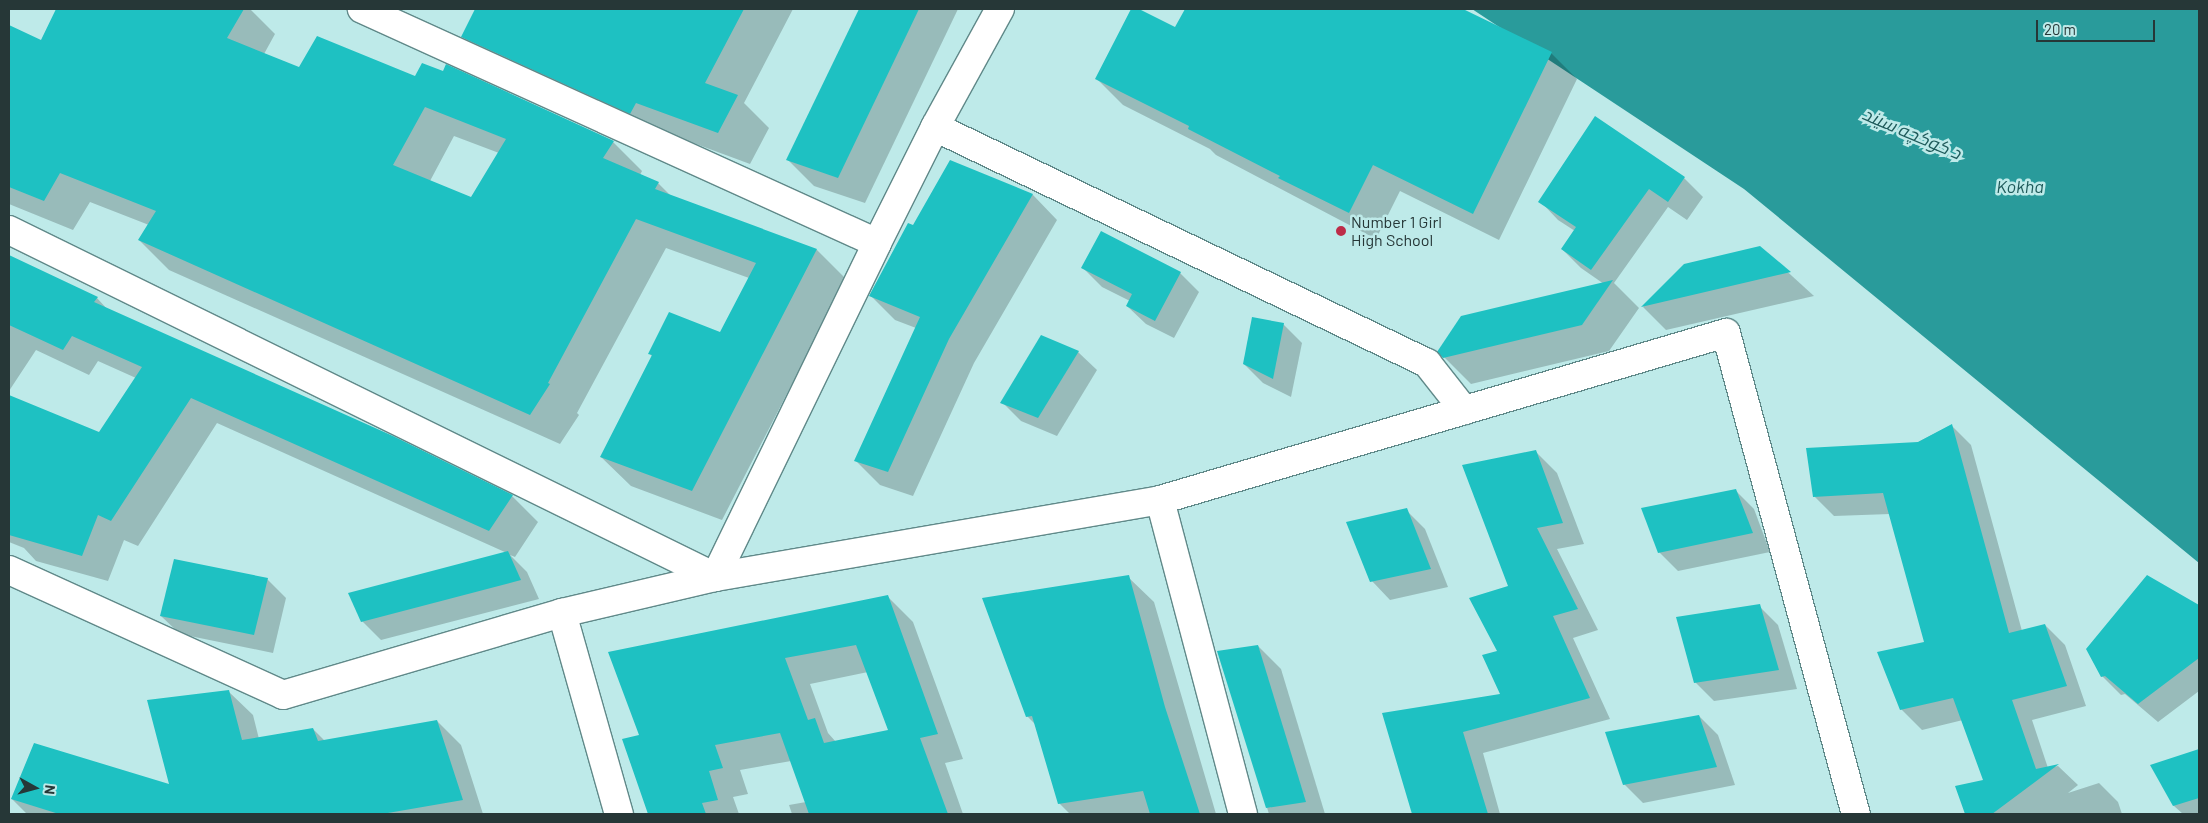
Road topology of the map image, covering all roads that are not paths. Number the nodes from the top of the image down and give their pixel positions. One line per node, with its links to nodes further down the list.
1 (362, 9): 5 (street)
2 (1000, 9): 3 (street)
3 (935, 127): 5 (street); 6 (street)
4 (9, 230): 9 (street)
5 (876, 243): 9 (street)
6 (1464, 410): 7 (street); 13 (street)
7 (1160, 500): 9 (street); 12 (street)
8 (9, 570): 10 (street)
9 (715, 577): 10 (street)
10 (562, 613): 11 (street)
11 (618, 814)
12 (1243, 814)
13 (1856, 814)

